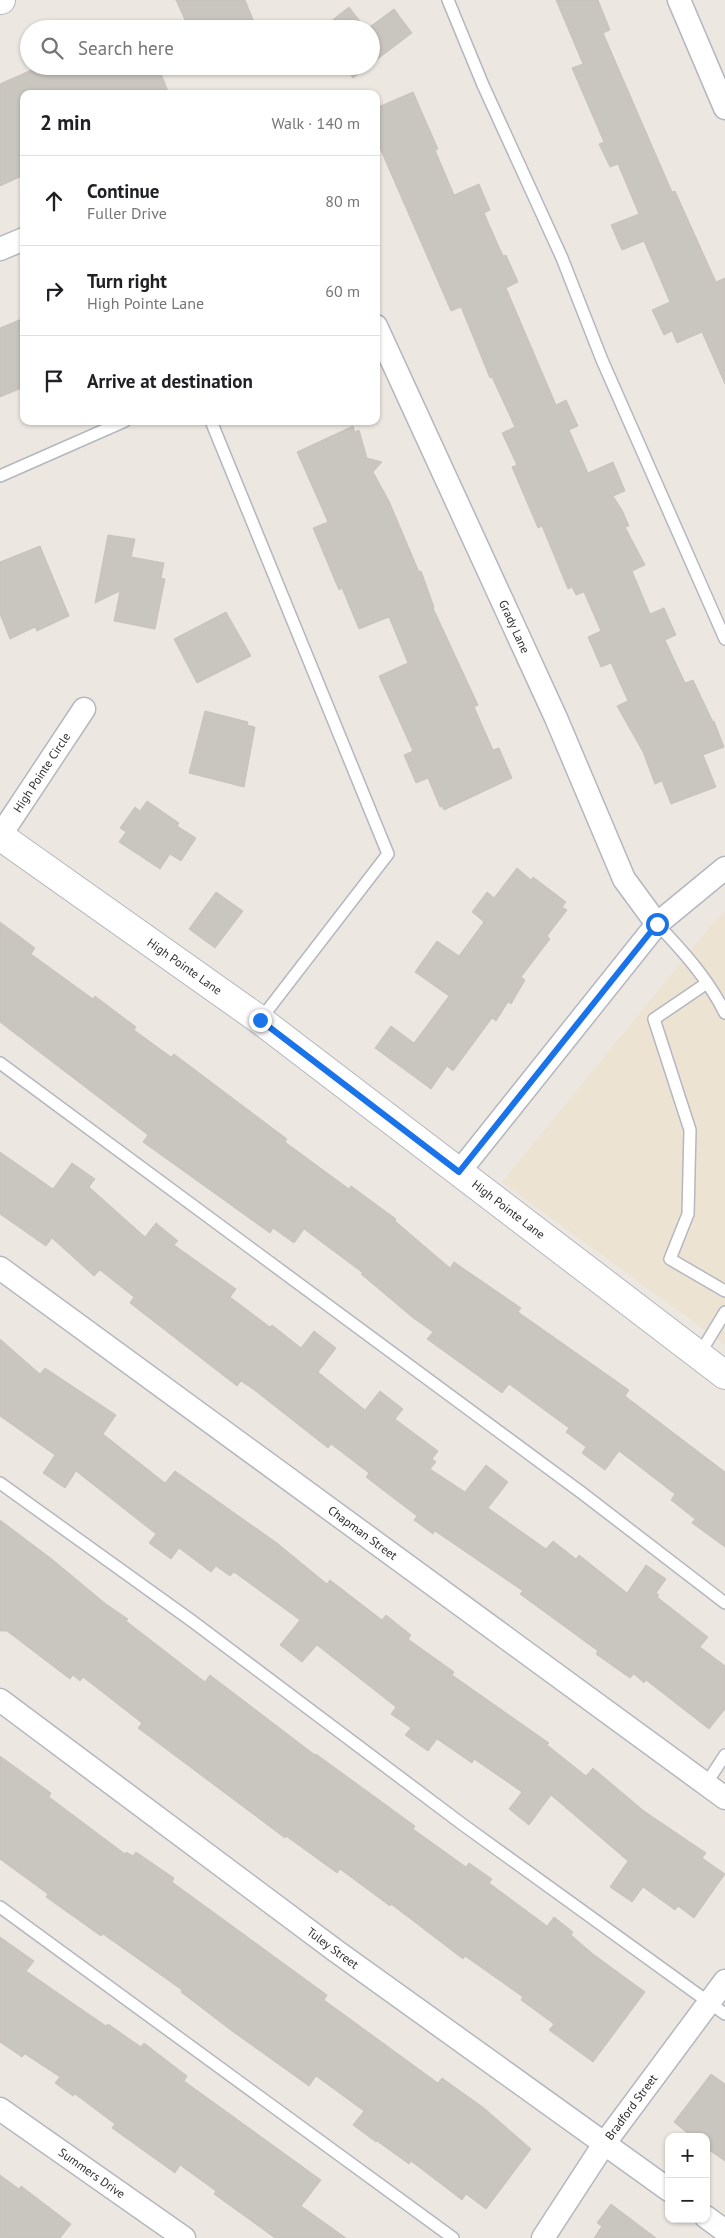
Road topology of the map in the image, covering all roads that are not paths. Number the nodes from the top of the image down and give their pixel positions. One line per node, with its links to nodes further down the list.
1 (448, 0): 10 (lane)
2 (680, 0): 3 (street)
3 (725, 108)
4 (20, 240): 5 (street)
5 (0, 249)
6 (380, 335): 14 (street, Grady Lane)
7 (115, 425): 9 (lane)
8 (213, 425): 17 (lane)
9 (0, 476)
10 (725, 639)
11 (84, 710): 12 (street, High Pointe Circle)
12 (0, 836): 17 (street, High Pointe Lane)
13 (725, 868): 14 (street)
14 (657, 924): 15 (lane); 19 (street)
15 (707, 983): 16 (lane); 21 (lane)
16 (725, 1013)
17 (260, 1020): 19 (street, High Pointe Lane)
18 (0, 1063): 26 (lane)
19 (459, 1172): 23 (street, High Pointe Lane)
20 (0, 1268): 29 (street, Chapman Street)
21 (725, 1291)
22 (725, 1312): 23 (lane)
23 (698, 1355): 24 (street, High Pointe Lane)
24 (725, 1375)
25 (0, 1483): 33 (lane)
26 (725, 1603)
27 (0, 1700): 35 (street, Tuley Street)
28 (725, 1755): 29 (lane)
29 (706, 1784): 30 (street, Chapman Street)
30 (725, 1798)
31 (0, 1908): 40 (lane)
32 (725, 1981): 33 (street, Bradford Street)
33 (717, 2008): 35 (street, Bradford Street)
34 (0, 2109): 39 (street, Summers Drive)
35 (604, 2144): 36 (street, Tuley Street); 41 (street, Bradford Street)
36 (665, 2187)
37 (710, 2220): 38 (street)
38 (725, 2231)
39 (184, 2238)
40 (453, 2238)
41 (543, 2238)

